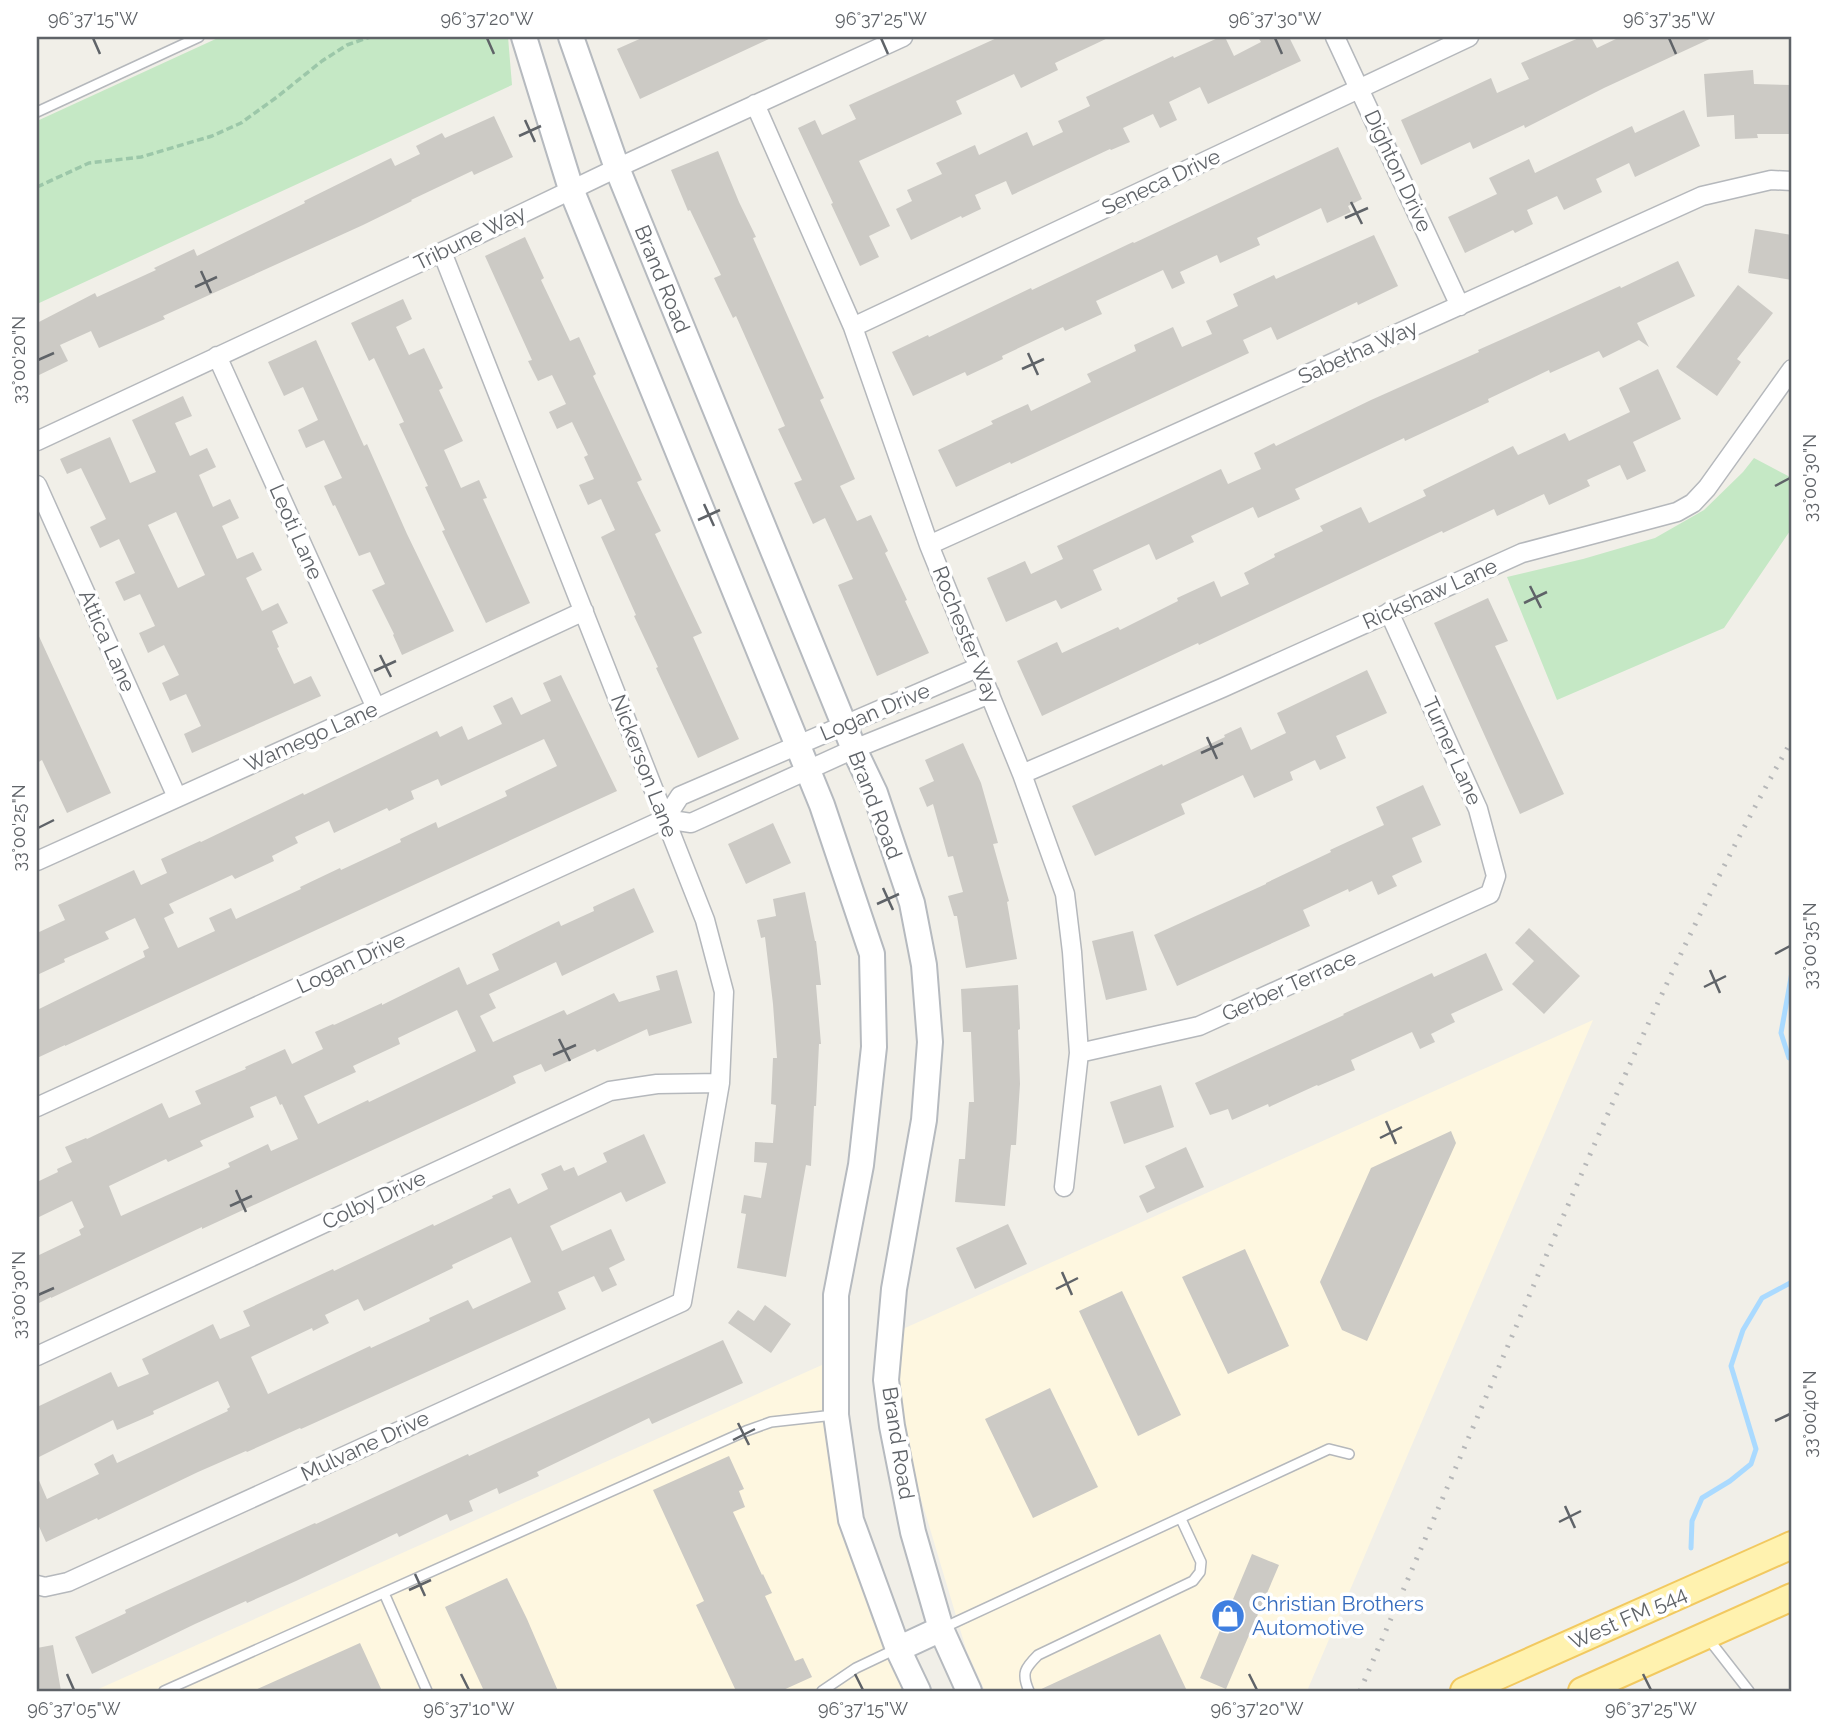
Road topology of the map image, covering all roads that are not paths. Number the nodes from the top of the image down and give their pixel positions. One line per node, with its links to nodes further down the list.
1 (199, 37): 9 (lane)
2 (524, 37): 12 (main road)
3 (571, 37): 10 (main road, Brand Road)
4 (903, 37): 8 (street, Tribune Way)
5 (1335, 37): 7 (street, Dighton Drive)
6 (1469, 37): 7 (street, Seneca Drive)
7 (1360, 88): 14 (street, Dighton Drive); 15 (street, Seneca Drive)
8 (755, 104): 10 (street, Tribune Way); 15 (street, Rochester Way)
9 (37, 113)
10 (617, 168): 12 (street, Tribune Way); 26 (main road, Brand Road)
11 (1792, 181): 14 (street, Sabetha Way)
12 (571, 190): 13 (street, Tribune Way); 27 (main road)
13 (442, 252): 16 (street, Tribune Way); 21 (street, Nickerson Lane)
14 (1460, 306): 20 (street, Sabetha Way)
15 (853, 327): 20 (street, Rochester Way)
16 (217, 356): 18 (street, Tribune Way); 25 (street, Leoti Lane)
17 (1792, 369): 22 (street, Rickshaw Lane)
18 (37, 441)
19 (37, 485): 31 (street, Attica Lane)
20 (929, 545): 23 (street, Rochester Way)
21 (584, 611): 25 (street, Wamego Lane); 32 (street, Nickerson Lane)
22 (1389, 612): 30 (street, Rickshaw Lane); 34 (street, Turner Lane)
23 (979, 667): 24 (street, Rochester Way); 26 (street, Logan Drive)
24 (990, 694): 28 (street, Logan Drive); 30 (street, Rochester Way)
25 (376, 708): 31 (street, Wamego Lane)
26 (844, 725): 27 (street, Logan Drive); 28 (main road, Brand Road)
27 (798, 745): 29 (main road); 32 (street, Logan Drive)
28 (854, 749): 29 (street, Logan Drive); 48 (main road, Brand Road)
29 (808, 770): 32 (street, Logan Drive); 41 (main road)
30 (1022, 774): 35 (street, Rochester Way)
31 (177, 797): 33 (street, Wamego Lane)
32 (665, 819): 36 (street, Nickerson Lane); 37 (street, Logan Drive)
33 (37, 861)
34 (1490, 894): 35 (street, Gerber Terrace)
35 (1079, 1053): 38 (street, Rochester Way)
36 (720, 1083): 39 (street, Nickerson Lane); 40 (street, Colby Drive)
37 (37, 1107)
38 (1064, 1187)
39 (682, 1301): 45 (street, Mulvane Drive)
40 (37, 1356)
41 (836, 1415): 46 (lane); 50 (main road)
42 (1349, 1454): 43 (lane)
43 (1181, 1519): 48 (lane); 57 (lane)
44 (1792, 1545): 58 (main road, West FM 544)
45 (41, 1586)
46 (384, 1593): 52 (lane); 53 (lane)
47 (1792, 1597): 49 (main road)
48 (941, 1629): 50 (main road); 56 (main road, Brand Road)
49 (1706, 1635): 59 (main road); 60 (lane)
50 (898, 1649): 51 (lane); 55 (main road)
51 (836, 1687): 54 (lane)
52 (164, 1691)
53 (428, 1691)
54 (822, 1691)
55 (918, 1691)
56 (969, 1691)
57 (1030, 1691)
58 (1464, 1691)
59 (1582, 1691)
60 (1749, 1691)

